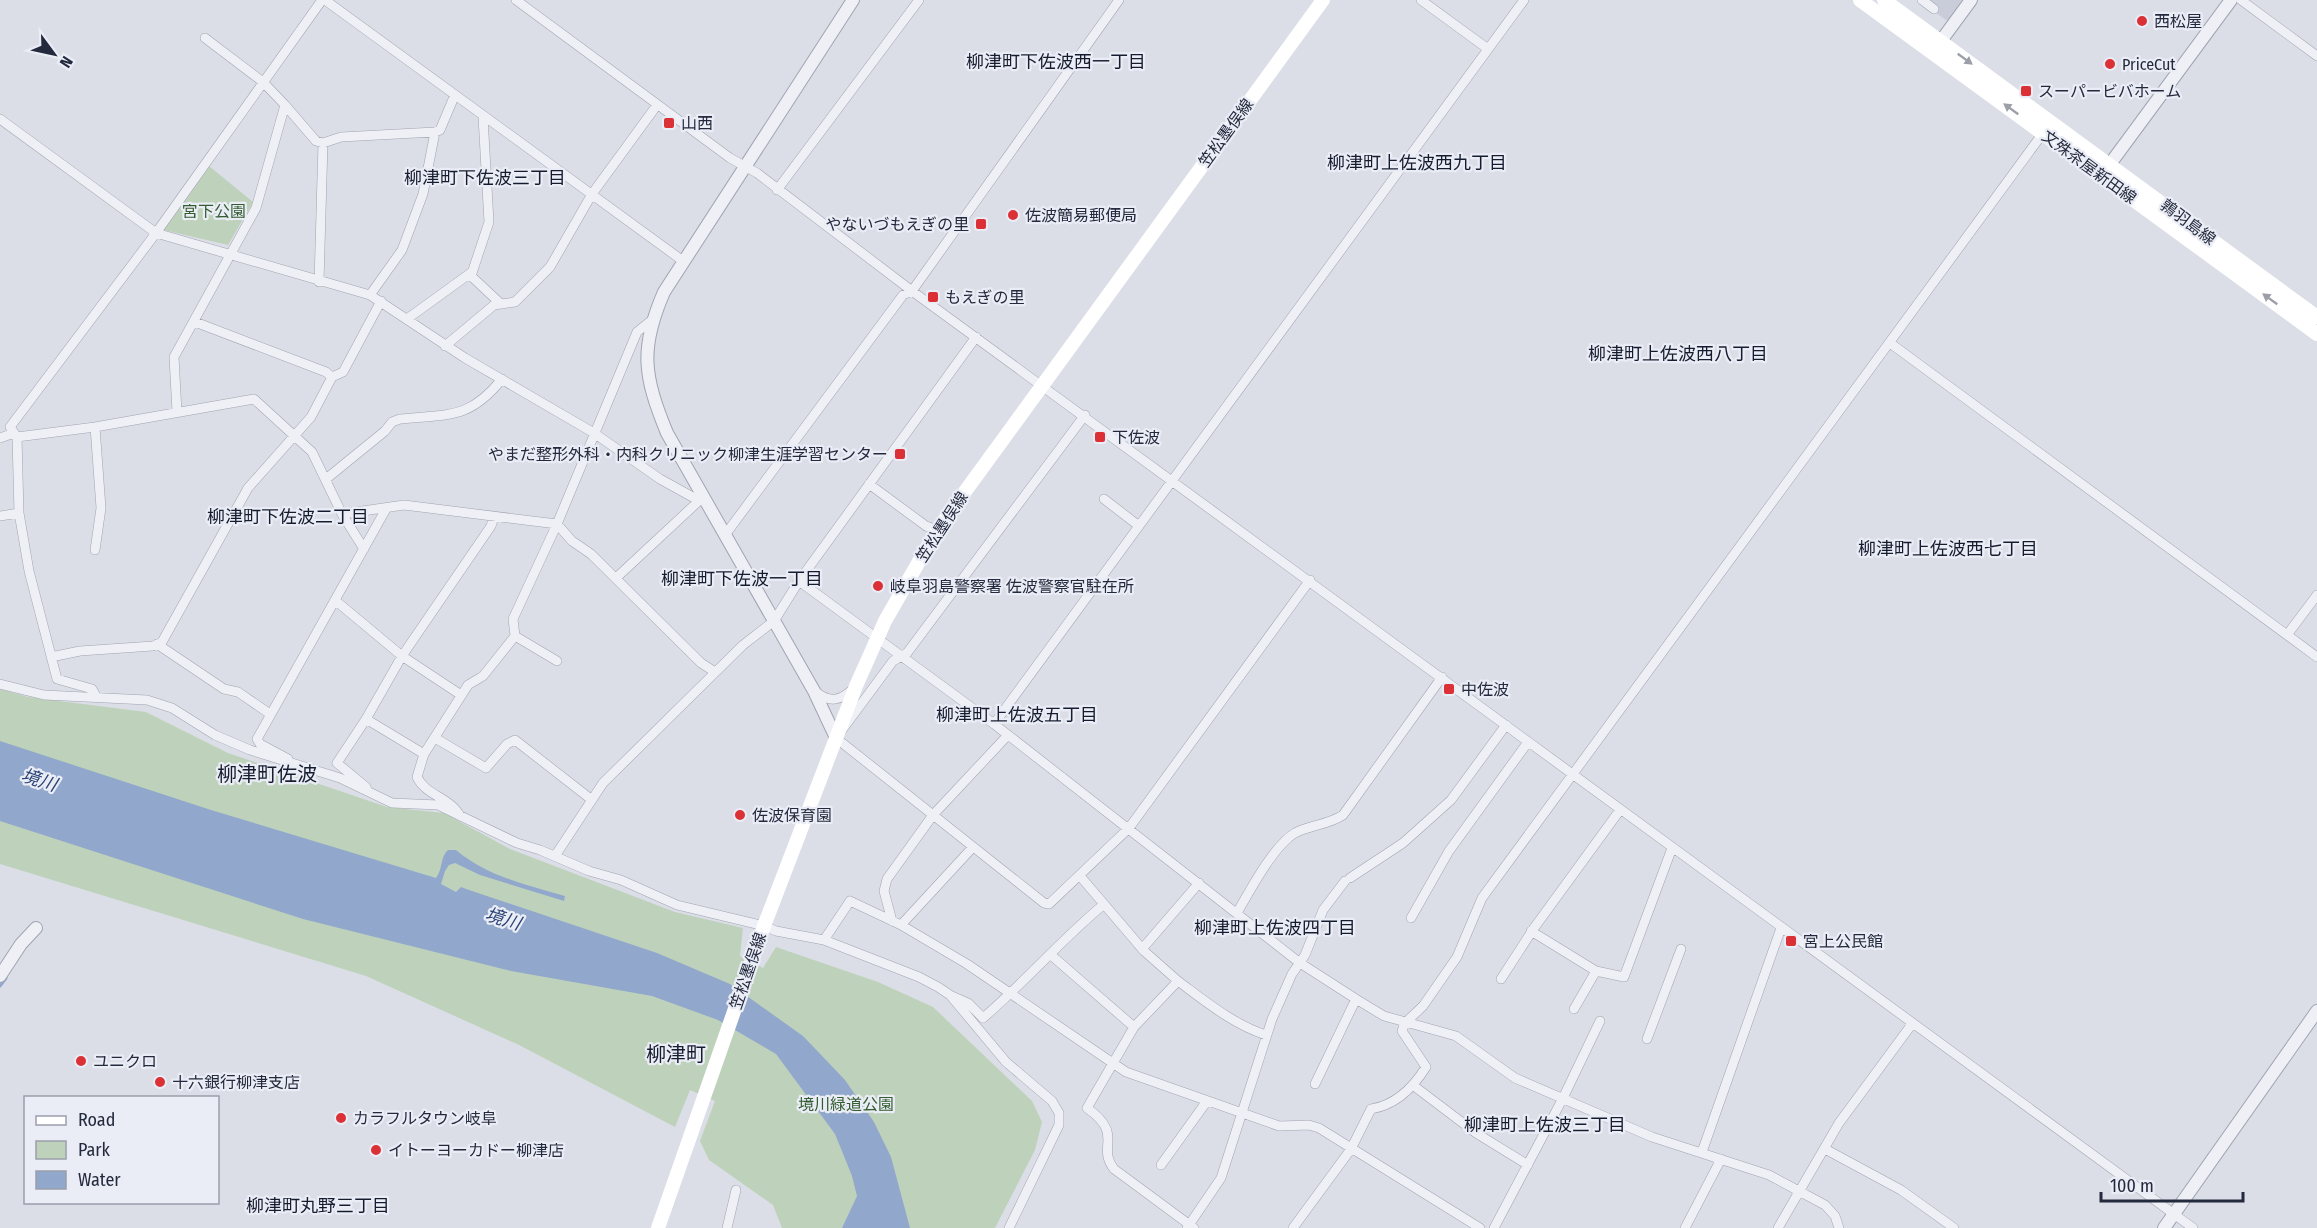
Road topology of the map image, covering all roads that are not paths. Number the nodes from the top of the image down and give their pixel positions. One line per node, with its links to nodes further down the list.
1 (324, 0): 20 (street); 21 (street)
2 (516, 0): 23 (street)
3 (853, 0): 30 (street)
4 (919, 0): 31 (street)
5 (1119, 0): 38 (street)
6 (1323, 0): 52 (main road, 笠松墨俣線)
7 (1421, 0): 18 (street)
8 (1524, 0): 18 (street)
9 (1860, 0): 17 (main road, 文殊茶屋新田線)
10 (1884, 0): 17 (main road, 鶉羽島線)
11 (1922, 0): 15 (street)
12 (1971, 0): 17 (street)
13 (2231, 0): 29 (street)
14 (2241, 0): 19 (street)
15 (1934, 9)
16 (206, 38): 20 (street)
17 (1936, 47): 27 (main road, 文殊茶屋新田線, one-way to 17); 29 (main road, 鶉羽島線, one-way to 29)
18 (1488, 49): 61 (street)
19 (2315, 50)
20 (263, 82): 22 (street); 33 (street)
21 (454, 97): 24 (street); 26 (street)
22 (285, 105): 28 (street); 34 (street)
23 (657, 105): 30 (street); 32 (street)
24 (483, 117): 32 (street); 36 (street)
25 (0, 119): 33 (street)
26 (435, 132): 28 (street); 39 (street)
27 (2043, 133): 46 (main road, 文殊茶屋新田線, one-way to 27); 48 (street)
28 (323, 143): 37 (street)
29 (2110, 164): 42 (main road, 鶉羽島線)
30 (745, 166): 31 (street); 35 (street)
31 (777, 190): 38 (street)
32 (592, 194): 35 (street); 41 (street)
33 (156, 233): 34 (street); 57 (street)
34 (230, 254): 37 (street); 45 (street)
35 (683, 261): 44 (street)
36 (472, 272): 41 (street); 43 (street)
37 (319, 282): 39 (street)
38 (912, 291): 47 (street); 73 (street)
39 (370, 296): 40 (street)
40 (381, 301): 43 (street); 50 (street)
41 (501, 304): 49 (street)
42 (2317, 317)
43 (406, 319): 49 (street)
44 (652, 320): 56 (street); 63 (street)
45 (195, 322): 50 (street); 53 (street)
46 (2317, 334)
47 (976, 337): 52 (street); 62 (street)
48 (1890, 343): 82 (street); 108 (street)
49 (445, 346): 51 (street)
50 (332, 377): 58 (street)
51 (502, 379): 56 (street); 60 (street)
52 (1042, 385): 54 (street); 72 (main road, 笠松墨俣線)
53 (177, 412): 55 (street); 58 (street)
54 (1085, 415): 61 (street); 88 (street)
55 (95, 427): 57 (street); 75 (street)
56 (594, 433): 63 (street); 70 (street)
57 (15, 435): 59 (street); 66 (street)
58 (296, 436): 60 (street); 85 (street)
59 (0, 438)
60 (326, 479): 67 (street)
61 (1173, 480): 71 (street); 77 (street)
62 (869, 484): 72 (street); 78 (street)
63 (701, 499): 73 (street); 76 (street)
64 (1104, 499): 71 (street)
65 (386, 509): 67 (street); 69 (street); 74 (street)
66 (19, 513): 68 (street); 87 (street)
67 (342, 514): 74 (street)
68 (0, 516)
69 (494, 517): 70 (street); 86 (street)
70 (557, 524): 76 (street); 83 (street)
71 (1139, 526): 100 (street)
72 (937, 530): 84 (main road, 笠松墨俣線)
73 (725, 535): 81 (street)
74 (364, 549): 80 (street)
75 (95, 550)
76 (616, 578): 91 (street)
77 (1310, 580): 92 (street); 114 (street)
78 (799, 581): 81 (street); 84 (street)
79 (2317, 596): 82 (street)
80 (336, 601): 86 (street); 98 (street)
81 (774, 621): 91 (street); 95 (street)
82 (2287, 635): 89 (street)
83 (514, 636): 90 (street); 96 (street)
84 (876, 639): 88 (street); 94 (main road, 笠松墨俣線)
85 (157, 644): 87 (street); 98 (street)
86 (402, 656): 96 (street); 99 (street)
87 (51, 657): 97 (street)
88 (901, 657): 100 (street); 104 (street)
89 (2317, 657)
90 (557, 661)
91 (715, 672): 110 (street)
92 (1442, 677): 101 (street); 121 (street)
93 (0, 684): 97 (street)
94 (856, 686): 95 (street); 104 (main road, 笠松墨俣線)
95 (814, 691): 104 (street)
96 (461, 695): 103 (street)
97 (96, 696): 107 (street)
98 (270, 714): 107 (street)
99 (366, 720): 106 (street); 109 (street)
100 (994, 724): 102 (street)
101 (1506, 725): 105 (street); 132 (street)
102 (1008, 735): 112 (street); 114 (street)
103 (435, 738): 106 (street); 110 (street)
104 (836, 738): 112 (street); 124 (main road, 笠松墨俣線)
105 (1528, 742): 108 (street); 122 (street)
106 (424, 754): 113 (street)
107 (290, 765): 109 (street)
108 (1572, 775): 111 (street); 143 (street)
109 (367, 792): 113 (street)
110 (592, 800): 117 (street)
111 (1620, 810): 116 (street); 127 (street)
112 (933, 815): 115 (street); 123 (street)
113 (460, 816): 117 (street)
114 (1130, 828): 118 (street); 119 (street)
115 (973, 847): 118 (street); 123 (street)
116 (1672, 848): 126 (street); 133 (street)
117 (555, 856): 124 (street)
118 (1080, 876): 120 (street)
119 (1199, 883): 121 (street); 129 (street)
120 (1103, 905): 129 (street); 131 (street)
121 (1237, 913): 132 (street)
122 (1411, 918)
123 (897, 922): 128 (street); 137 (street)
124 (764, 926): 128 (street); 164 (main road, 笠松墨俣線)
125 (36, 928): 134 (street)
126 (1781, 928): 144 (street); 156 (street)
127 (1532, 931): 133 (street); 135 (street)
128 (824, 940): 138 (street)
129 (1142, 949): 136 (street)
130 (1681, 949): 147 (street)
131 (1051, 955): 137 (street); 145 (street)
132 (1300, 963): 139 (street); 146 (street)
133 (1596, 971): 140 (street)
134 (0, 976)
135 (1501, 979)
136 (1178, 981): 145 (street); 146 (street)
137 (1011, 994): 138 (street); 148 (street)
138 (950, 995): 166 (street)
139 (1356, 999): 143 (street); 149 (street)
140 (1574, 1009)
141 (2317, 1011): 162 (street)
142 (1600, 1021): 151 (street)
143 (1405, 1023): 150 (street); 151 (street)
144 (1912, 1024): 155 (street); 162 (street)
145 (1134, 1027): 148 (street)
146 (1266, 1035): 153 (street)
147 (1647, 1039)
148 (1114, 1065): 152 (street); 163 (street)
149 (1314, 1083)
150 (1414, 1086): 154 (street); 159 (street)
151 (1563, 1098): 156 (street); 159 (street)
152 (1207, 1101): 153 (street); 158 (street)
153 (1243, 1113): 154 (street); 163 (street)
154 (1351, 1149): 167 (street); 168 (street)
155 (1825, 1149): 161 (street); 173 (street)
156 (1702, 1152): 157 (street)
157 (1721, 1159): 161 (street); 170 (street)
158 (1161, 1165)
159 (1528, 1165): 169 (street)
160 (736, 1190): 165 (street)
161 (1800, 1191): 171 (street); 172 (street)
162 (2173, 1213): 174 (street); 175 (street)
163 (1190, 1227)
164 (658, 1228)
165 (727, 1228)
166 (1009, 1228)
167 (1293, 1228)
168 (1480, 1228)
169 (1494, 1228)
170 (1685, 1228)
171 (1778, 1228)
172 (1839, 1228)
173 (1954, 1228)
174 (2164, 1228)
175 (2193, 1228)

